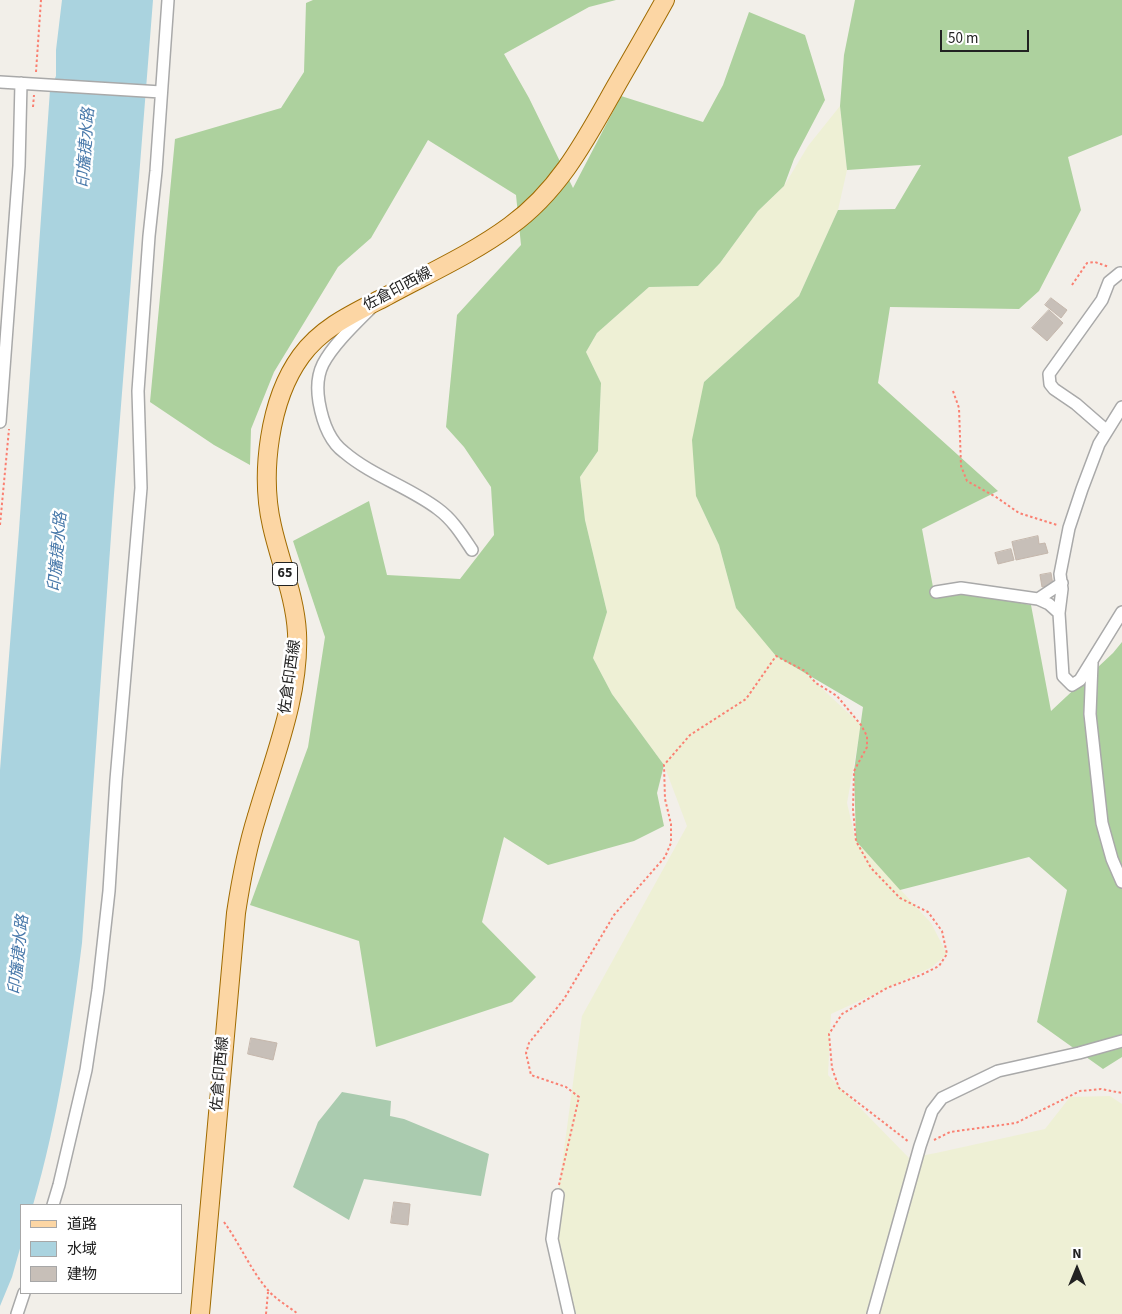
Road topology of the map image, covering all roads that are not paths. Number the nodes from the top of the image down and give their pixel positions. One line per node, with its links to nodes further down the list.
1 (168, 0): 5 (street)
2 (665, 0): 7 (main road, 佐倉印西線 / 65)
3 (0, 82): 4 (street)
4 (21, 83): 5 (street); 9 (street)
5 (161, 92): 21 (street)
6 (1120, 273): 10 (street)
7 (378, 301): 11 (street); 24 (main road, 佐倉印西線 / 65)
8 (1122, 408): 10 (street)
9 (0, 422)
10 (1107, 431): 12 (street)
11 (472, 550)
12 (1062, 583): 14 (street); 16 (street)
13 (936, 592): 14 (street)
14 (1038, 599): 16 (street)
15 (1122, 612): 17 (street)
16 (1060, 613): 17 (street)
17 (1092, 658): 18 (street)
18 (1122, 882)
19 (1122, 1041): 26 (street)
20 (558, 1195): 25 (street)
21 (53, 1204)
22 (24, 1294): 23 (street)
23 (17, 1314)
24 (200, 1314)
25 (569, 1314)
26 (873, 1314)

